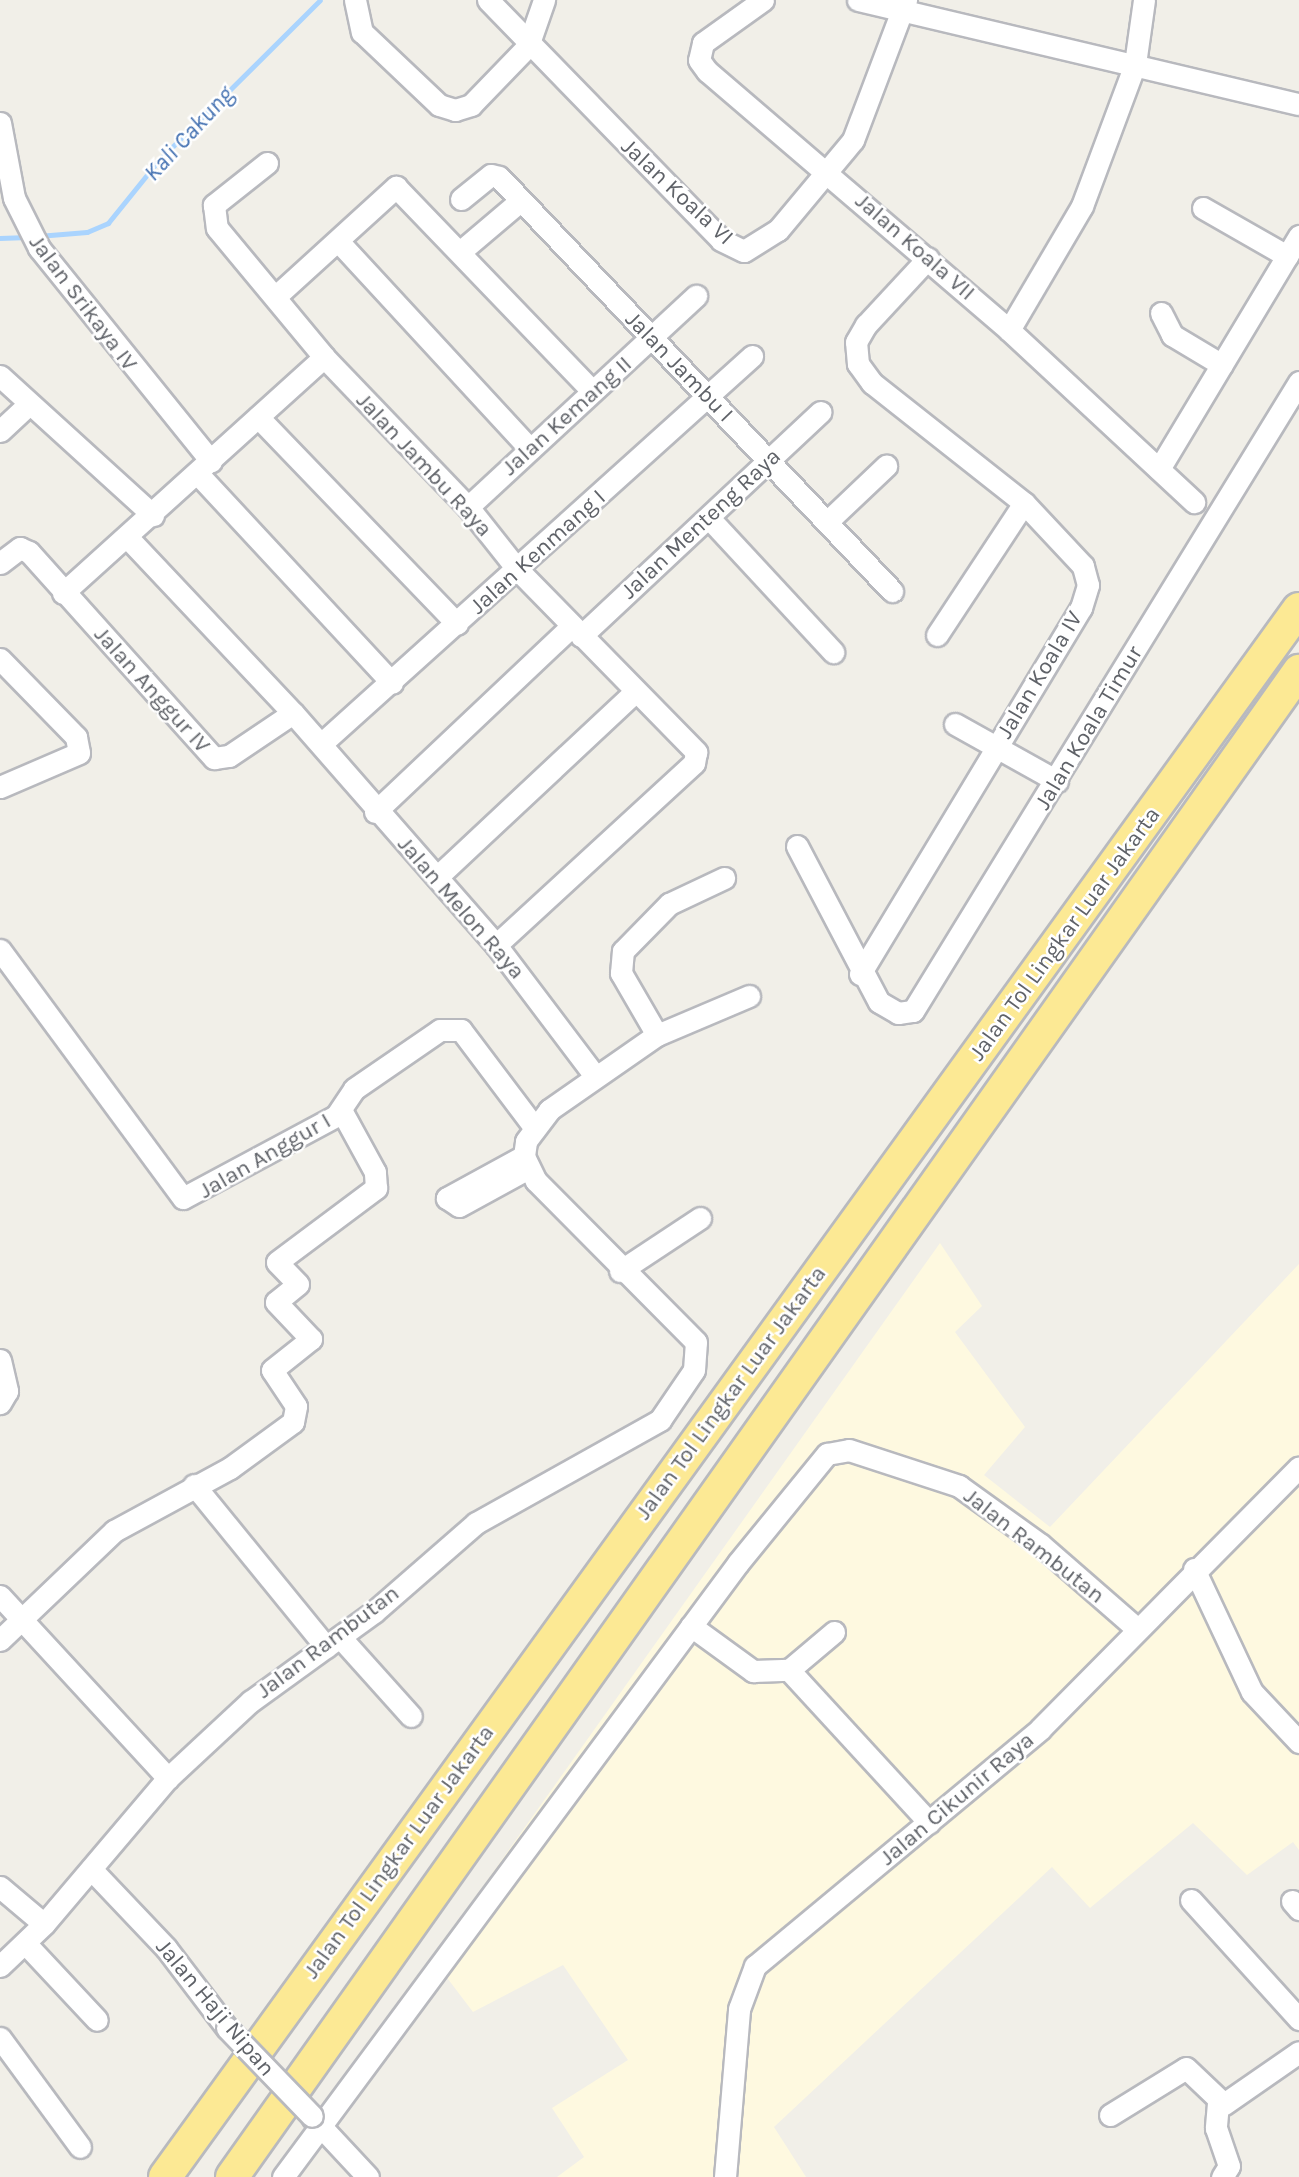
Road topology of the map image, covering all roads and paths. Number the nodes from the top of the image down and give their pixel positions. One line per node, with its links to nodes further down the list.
1 (355, 0): 8 (street)
2 (488, 0): 8 (street)
3 (544, 0): 8 (street)
4 (763, 0): 13 (street, Jalan Koala VII)
5 (858, 0): 7 (street)
6 (1144, 0): 9 (street)
7 (906, 6): 9 (street); 13 (street)
8 (528, 46): 13 (street, Jalan Koala VI)
9 (1135, 64): 10 (street); 25 (street)
10 (1299, 104)
11 (0, 123): 41 (street, Jalan Srikaya IV)
12 (267, 163): 23 (street, Jalan Jambu Raya)
13 (830, 173): 21 (street, Jalan Koala VII)
14 (461, 199): 15 (street, Jalan Jambu I)
15 (520, 201): 19 (street); 26 (street, Jalan Jambu I)
16 (1203, 208): 20 (street)
17 (1299, 236): 20 (street)
18 (338, 241): 19 (street); 23 (street); 38 (street)
19 (461, 251): 32 (street)
20 (1287, 256): 29 (street)
21 (928, 258): 25 (street, Jalan Koala VII); 44 (street, Jalan Koala IV)
22 (696, 296): 26 (street, Jalan Kemang II)
23 (275, 297): 28 (street, Jalan Jambu Raya)
24 (1161, 313): 29 (street)
25 (1009, 330): 42 (street, Jalan Koala VII)
26 (652, 338): 32 (street, Jalan Kemang II); 33 (street, Jalan Jambu I)
27 (752, 356): 33 (street, Jalan Kenmang I)
28 (324, 358): 36 (street); 45 (street, Jalan Jambu Raya)
29 (1222, 365): 42 (street)
30 (0, 376): 34 (street)
31 (1299, 382): 67 (street, Jalan Koala Timur)
32 (592, 391): 38 (street, Jalan Kemang II)
33 (706, 397): 39 (street, Jalan Jambu I); 51 (street, Jalan Kenmang I)
34 (27, 406): 37 (street); 46 (street)
35 (820, 412): 39 (street, Jalan Menteng Raya)
36 (258, 417): 41 (street); 55 (street)
37 (0, 431)
38 (530, 449): 45 (street, Jalan Kemang II)
39 (769, 460): 47 (street, Jalan Menteng Raya); 48 (street, Jalan Jambu I)
40 (886, 466): 48 (street)
41 (204, 467): 46 (street); 61 (street, Jalan Srikaya IV)
42 (1159, 469): 43 (street, Jalan Koala VII)
43 (1194, 502)
44 (1024, 503): 57 (street); 66 (street, Jalan Koala IV)
45 (468, 507): 51 (street, Jalan Jambu Raya)
46 (153, 514): 49 (street)
47 (709, 518): 56 (street, Jalan Menteng Raya); 58 (street)
48 (830, 520): 52 (street, Jalan Jambu I)
49 (128, 538): 53 (street); 63 (street, Jalan Melon Raya)
50 (0, 563): 53 (street, Jalan Anggur IV)
51 (519, 570): 55 (street, Jalan Kenmang I); 56 (street, Jalan Jambu Raya)
52 (892, 591)
53 (63, 593): 63 (street, Jalan Anggur IV)
54 (1299, 609): 114 (highway, Jalan Tol Lingkar Luar Jakarta)
55 (457, 624): 61 (street, Jalan Kenmang I)
56 (576, 631): 62 (street, Jalan Jambu Raya); 69 (street, Jalan Menteng Raya)
57 (937, 635)
58 (833, 652)
59 (0, 659): 68 (street)
60 (1299, 671): 115 (highway, Jalan Tol Lingkar Luar Jakarta)
61 (392, 683): 65 (street, Jalan Kenmang I)
62 (635, 692): 71 (street); 73 (street, Jalan Jambu Raya)
63 (293, 713): 65 (street, Jalan Melon Raya)
64 (956, 724): 66 (street)
65 (321, 744): 69 (street, Jalan Melon Raya)
66 (996, 747): 67 (street); 75 (street, Jalan Koala IV)
67 (1057, 781): 75 (street, Jalan Koala Timur)
68 (0, 787)
69 (375, 812): 71 (street, Jalan Melon Raya)
70 (797, 846): 75 (street)
71 (437, 877): 73 (street, Jalan Melon Raya)
72 (724, 878): 77 (street)
73 (496, 946): 78 (street, Jalan Melon Raya)
74 (0, 950): 79 (street, Jalan Anggur I)
75 (860, 974)
76 (749, 996): 77 (street)
77 (657, 1035): 78 (street)
78 (595, 1076): 80 (street)
79 (341, 1110): 80 (street, Jalan Anggur I); 86 (street)
80 (534, 1127): 82 (street)
81 (700, 1218): 82 (street)
82 (620, 1271): 94 (street, Jalan Rambutan)
83 (0, 1360): 84 (street)
84 (0, 1403)
85 (1299, 1467): 87 (street, Jalan Cikunir Raya)
86 (194, 1485): 89 (street); 94 (street)
87 (1195, 1569): 91 (street, Jalan Cikunir Raya); 97 (street)
88 (0, 1596): 89 (street)
89 (22, 1618): 93 (street); 98 (street)
90 (691, 1626): 91 (street, Jalan Rambutan); 95 (street); 112 (street)
91 (1136, 1628): 99 (street, Jalan Cikunir Raya)
92 (834, 1632): 95 (street)
93 (0, 1640)
94 (333, 1642): 96 (street); 98 (street, Jalan Rambutan)
95 (789, 1670): 99 (street)
96 (411, 1716)
97 (1299, 1742)
98 (168, 1778): 100 (street, Jalan Rambutan)
99 (929, 1822): 118 (street, Jalan Cikunir Raya)
100 (91, 1869): 103 (street, Jalan Rambutan); 112 (street, Jalan Haji Nipan, bridge)
101 (0, 1886): 103 (street)
102 (1191, 1900): 106 (street)
103 (44, 1924): 104 (street, Jalan Rambutan)
104 (25, 1943): 105 (street, Jalan Rambutan); 107 (street)
105 (0, 1966)
106 (1299, 2019)
107 (97, 2020)
108 (0, 2038): 113 (street)
109 (1299, 2052): 110 (street)
110 (1218, 2103): 111 (street); 119 (street)
111 (1110, 2115)
112 (316, 2121): 116 (street); 117 (street, Jalan Haji Nipan)
113 (80, 2147)
114 (165, 2177)
115 (232, 2177)
116 (283, 2177)
117 (368, 2177)
118 (725, 2177)
119 (1222, 2177)

